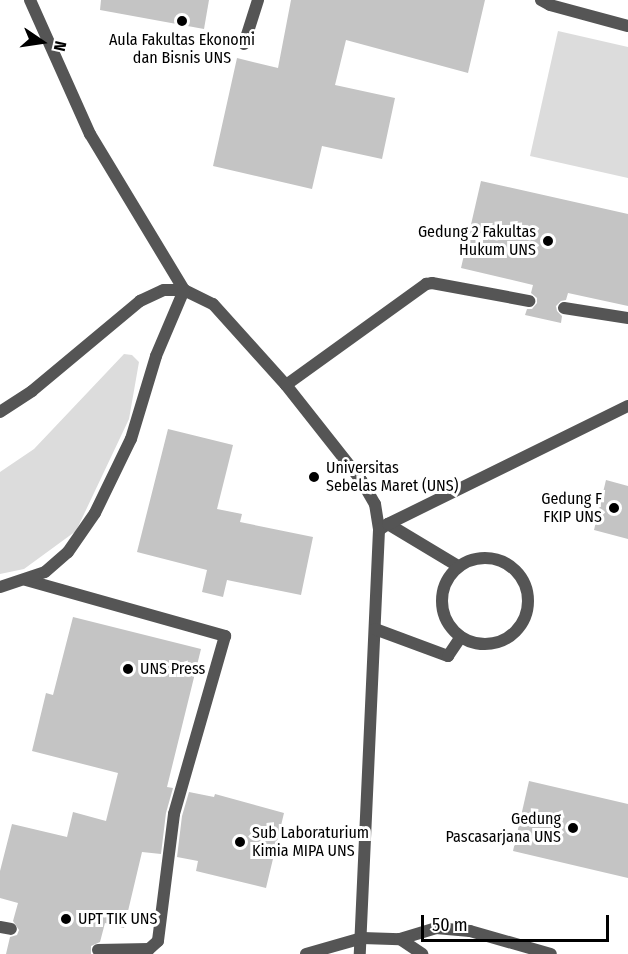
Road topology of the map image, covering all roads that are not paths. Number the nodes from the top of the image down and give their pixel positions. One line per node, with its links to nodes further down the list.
1 (30, 0): 6 (lane)
2 (258, 0): 5 (lane)
3 (541, 0): 4 (lane)
4 (628, 26)
5 (244, 44)
6 (184, 290): 10 (lane); 12 (lane); 15 (lane)
7 (529, 301): 10 (lane)
8 (564, 308): 9 (lane)
9 (628, 318)
10 (286, 385): 13 (lane)
11 (628, 406): 13 (lane)
12 (0, 412)
13 (384, 527): 14 (lane); 17 (lane)
14 (458, 566): 18 (lane); 18 (lane)
15 (26, 580): 16 (lane); 21 (lane)
16 (0, 587)
17 (375, 629): 18 (lane); 19 (lane)
18 (461, 637)
19 (362, 938): 20 (lane); 22 (lane); 23 (lane)
20 (400, 939): 24 (lane); 25 (lane)
21 (98, 950)
22 (306, 954)
23 (360, 954)
24 (422, 954)
25 (551, 954)

